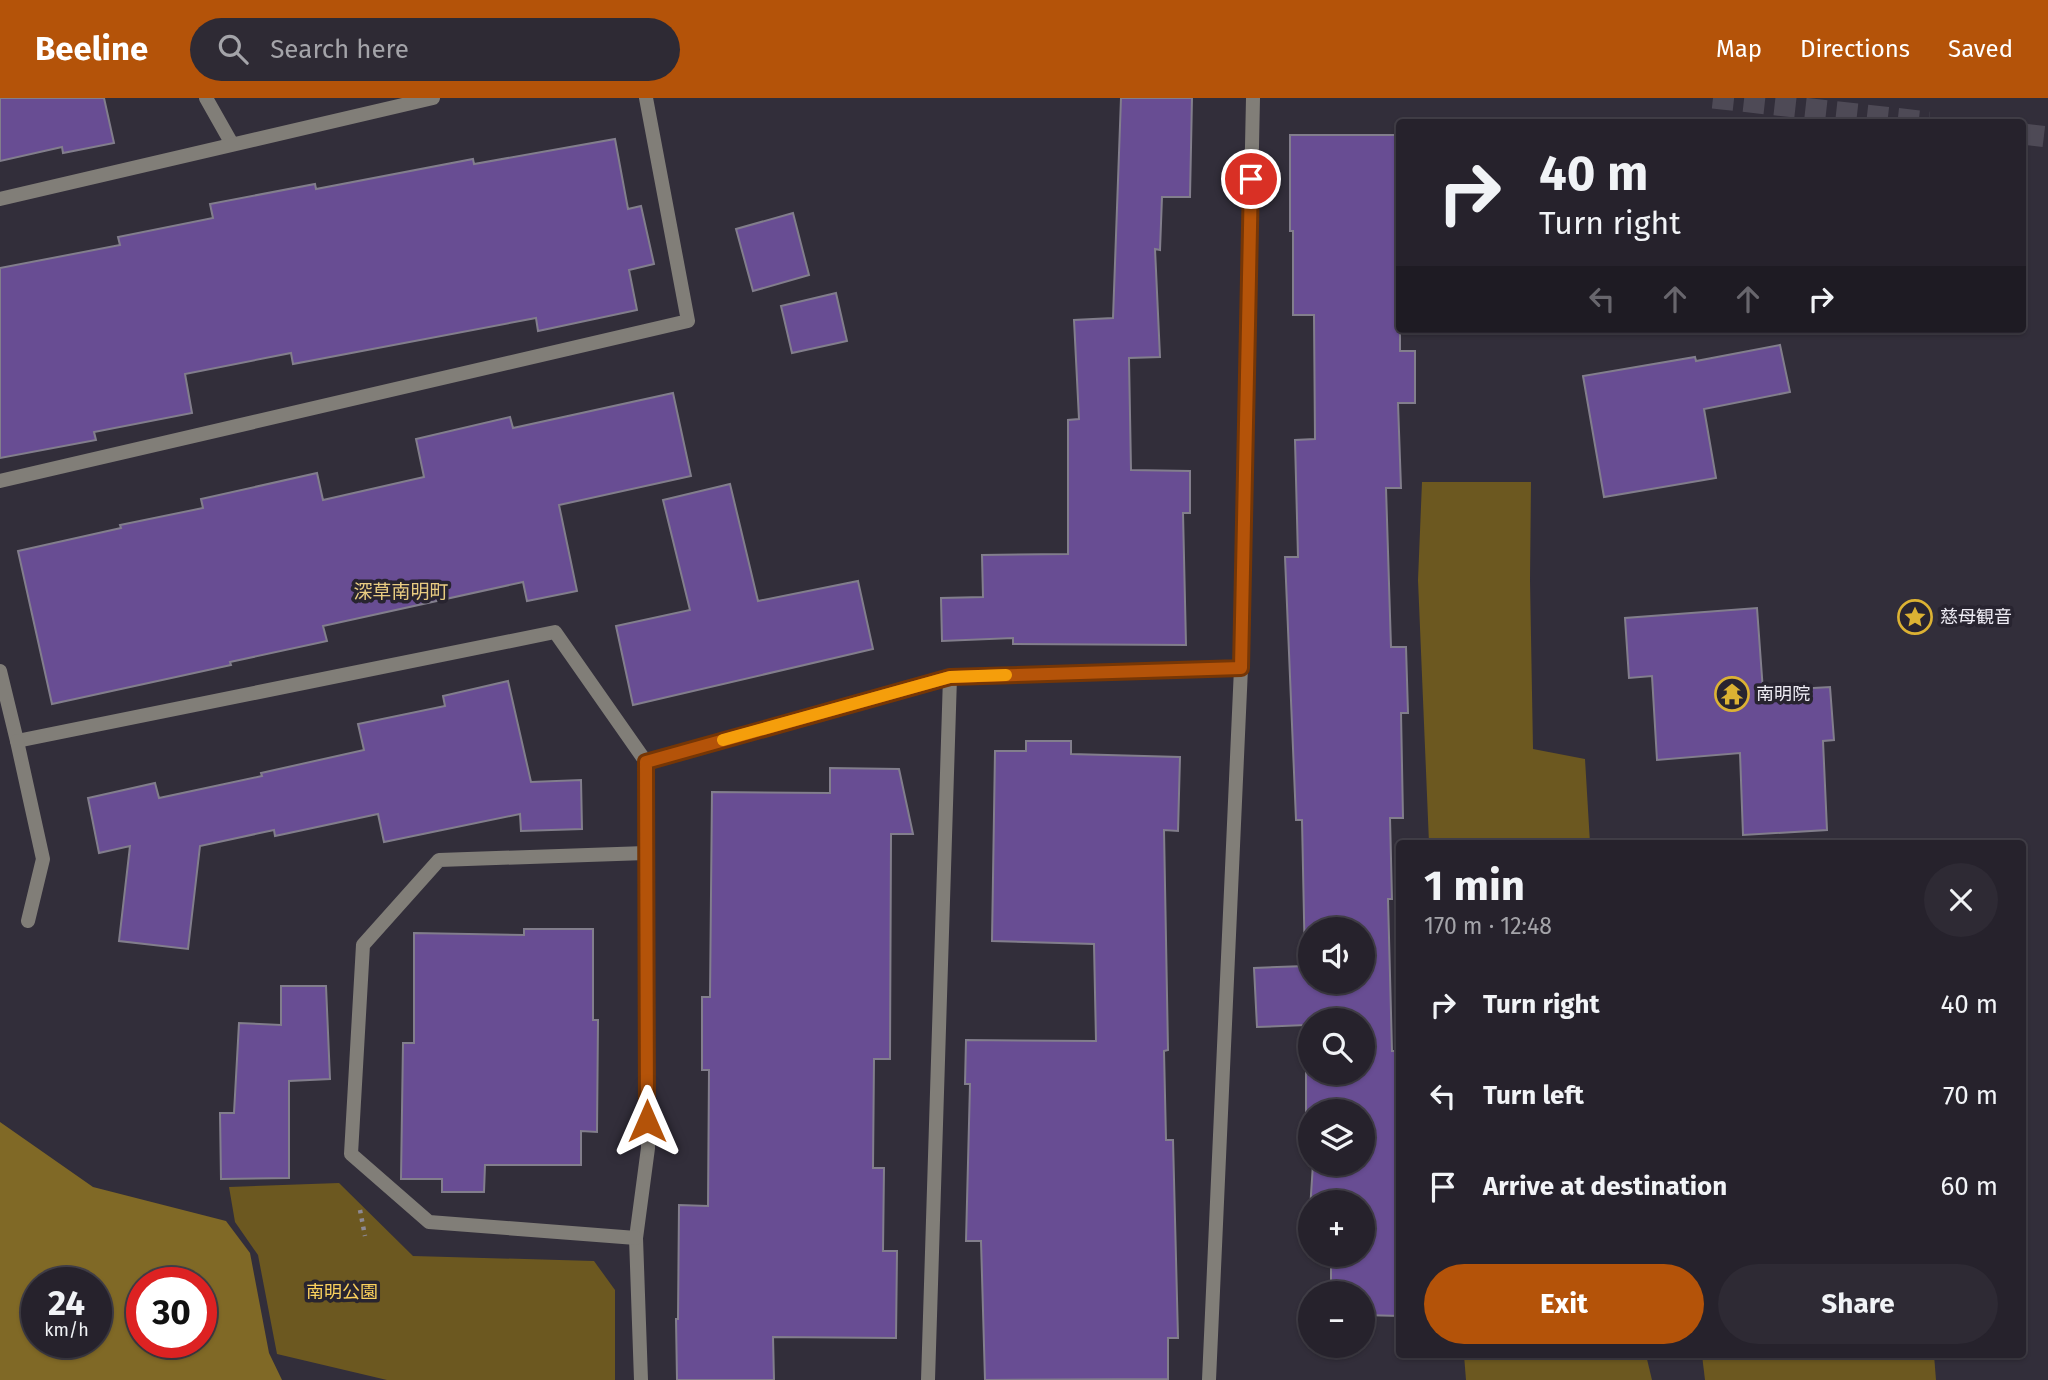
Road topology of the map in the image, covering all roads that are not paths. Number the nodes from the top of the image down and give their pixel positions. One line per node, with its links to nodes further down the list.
1 (206, 98): 5 (street)
2 (433, 98): 5 (street)
3 (646, 98): 7 (street)
4 (1253, 98): 8 (street)
5 (232, 145): 6 (street)
6 (0, 199)
7 (0, 481)
8 (1241, 668): 10 (street); 18 (street)
9 (0, 671): 11 (street)
10 (950, 677): 12 (street); 17 (street)
11 (18, 741): 12 (street); 14 (street)
12 (646, 762): 13 (street)
13 (646, 853): 15 (street); 15 (street)
14 (28, 921)
15 (636, 1238): 16 (street)
16 (641, 1380)
17 (928, 1380)
18 (1209, 1380)

